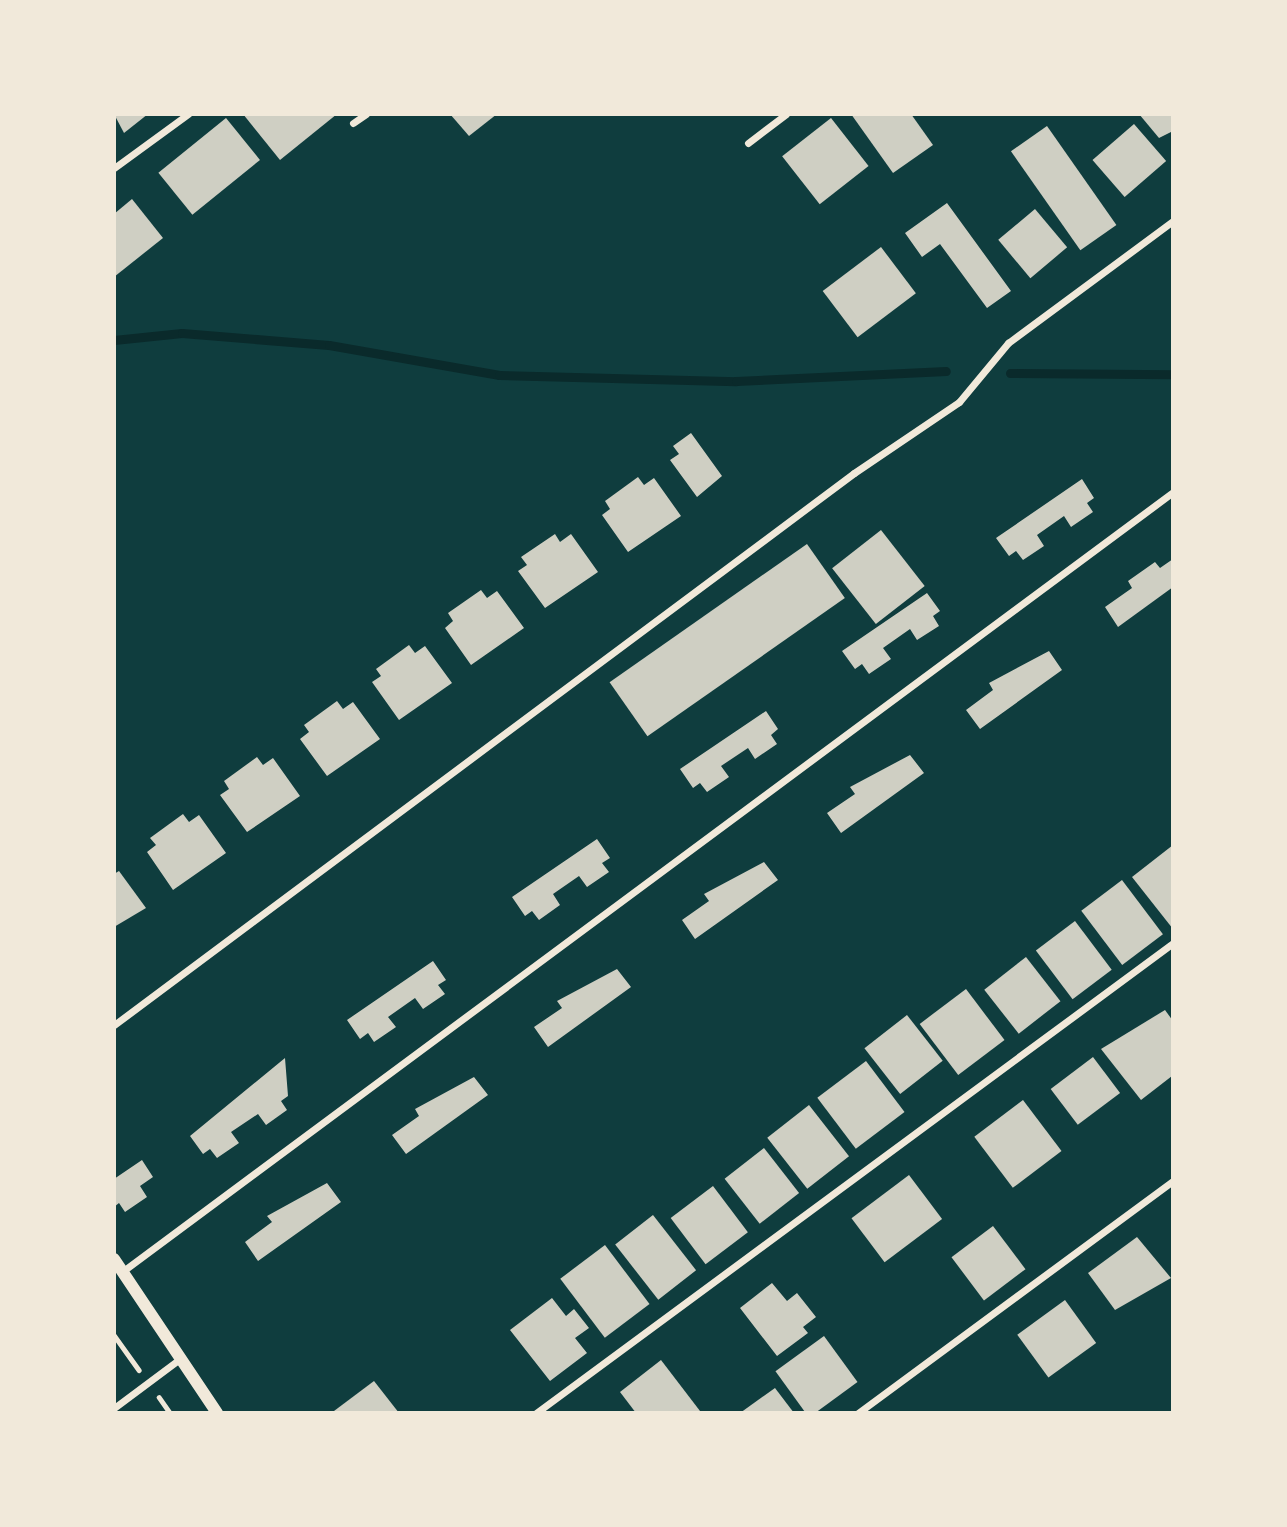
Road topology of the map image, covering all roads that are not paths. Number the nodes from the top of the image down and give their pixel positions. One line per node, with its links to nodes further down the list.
1 (188, 114): 6 (street)
2 (366, 114): 4 (street)
3 (786, 114): 5 (street)
4 (353, 123)
5 (748, 143)
6 (114, 168)
7 (1173, 221): 10 (street)
8 (1173, 492): 13 (street)
9 (1173, 943): 17 (street)
10 (114, 1025)
11 (1173, 1181): 18 (street)
12 (114, 1259): 13 (street)
13 (123, 1271): 14 (street)
14 (180, 1358): 15 (street); 16 (street)
15 (114, 1408)
16 (218, 1413)
17 (536, 1413)
18 (858, 1413)

